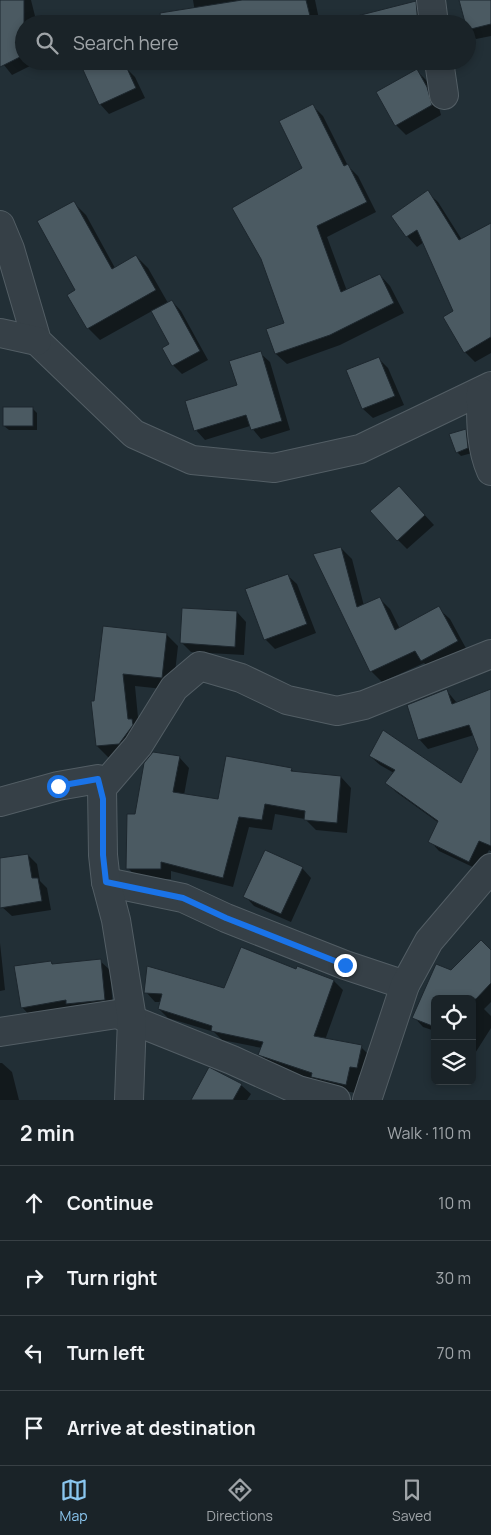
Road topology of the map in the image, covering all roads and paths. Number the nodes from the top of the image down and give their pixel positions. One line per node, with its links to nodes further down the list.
1 (431, 0): 2 (street)
2 (433, 15)
3 (440, 70): 4 (street)
4 (444, 95)
5 (0, 225): 7 (street)
6 (0, 333): 7 (street)
7 (37, 341): 8 (street)
8 (486, 389): 9 (street)
9 (491, 471)
10 (491, 654): 11 (street)
11 (102, 788): 12 (street); 14 (street)
12 (0, 802)
13 (491, 868): 15 (street)
14 (106, 882): 15 (street); 16 (street)
15 (405, 985): 20 (street)
16 (132, 1019): 17 (street); 18 (street); 19 (street)
17 (0, 1032)
18 (130, 1100)
19 (336, 1100)
20 (368, 1100)

